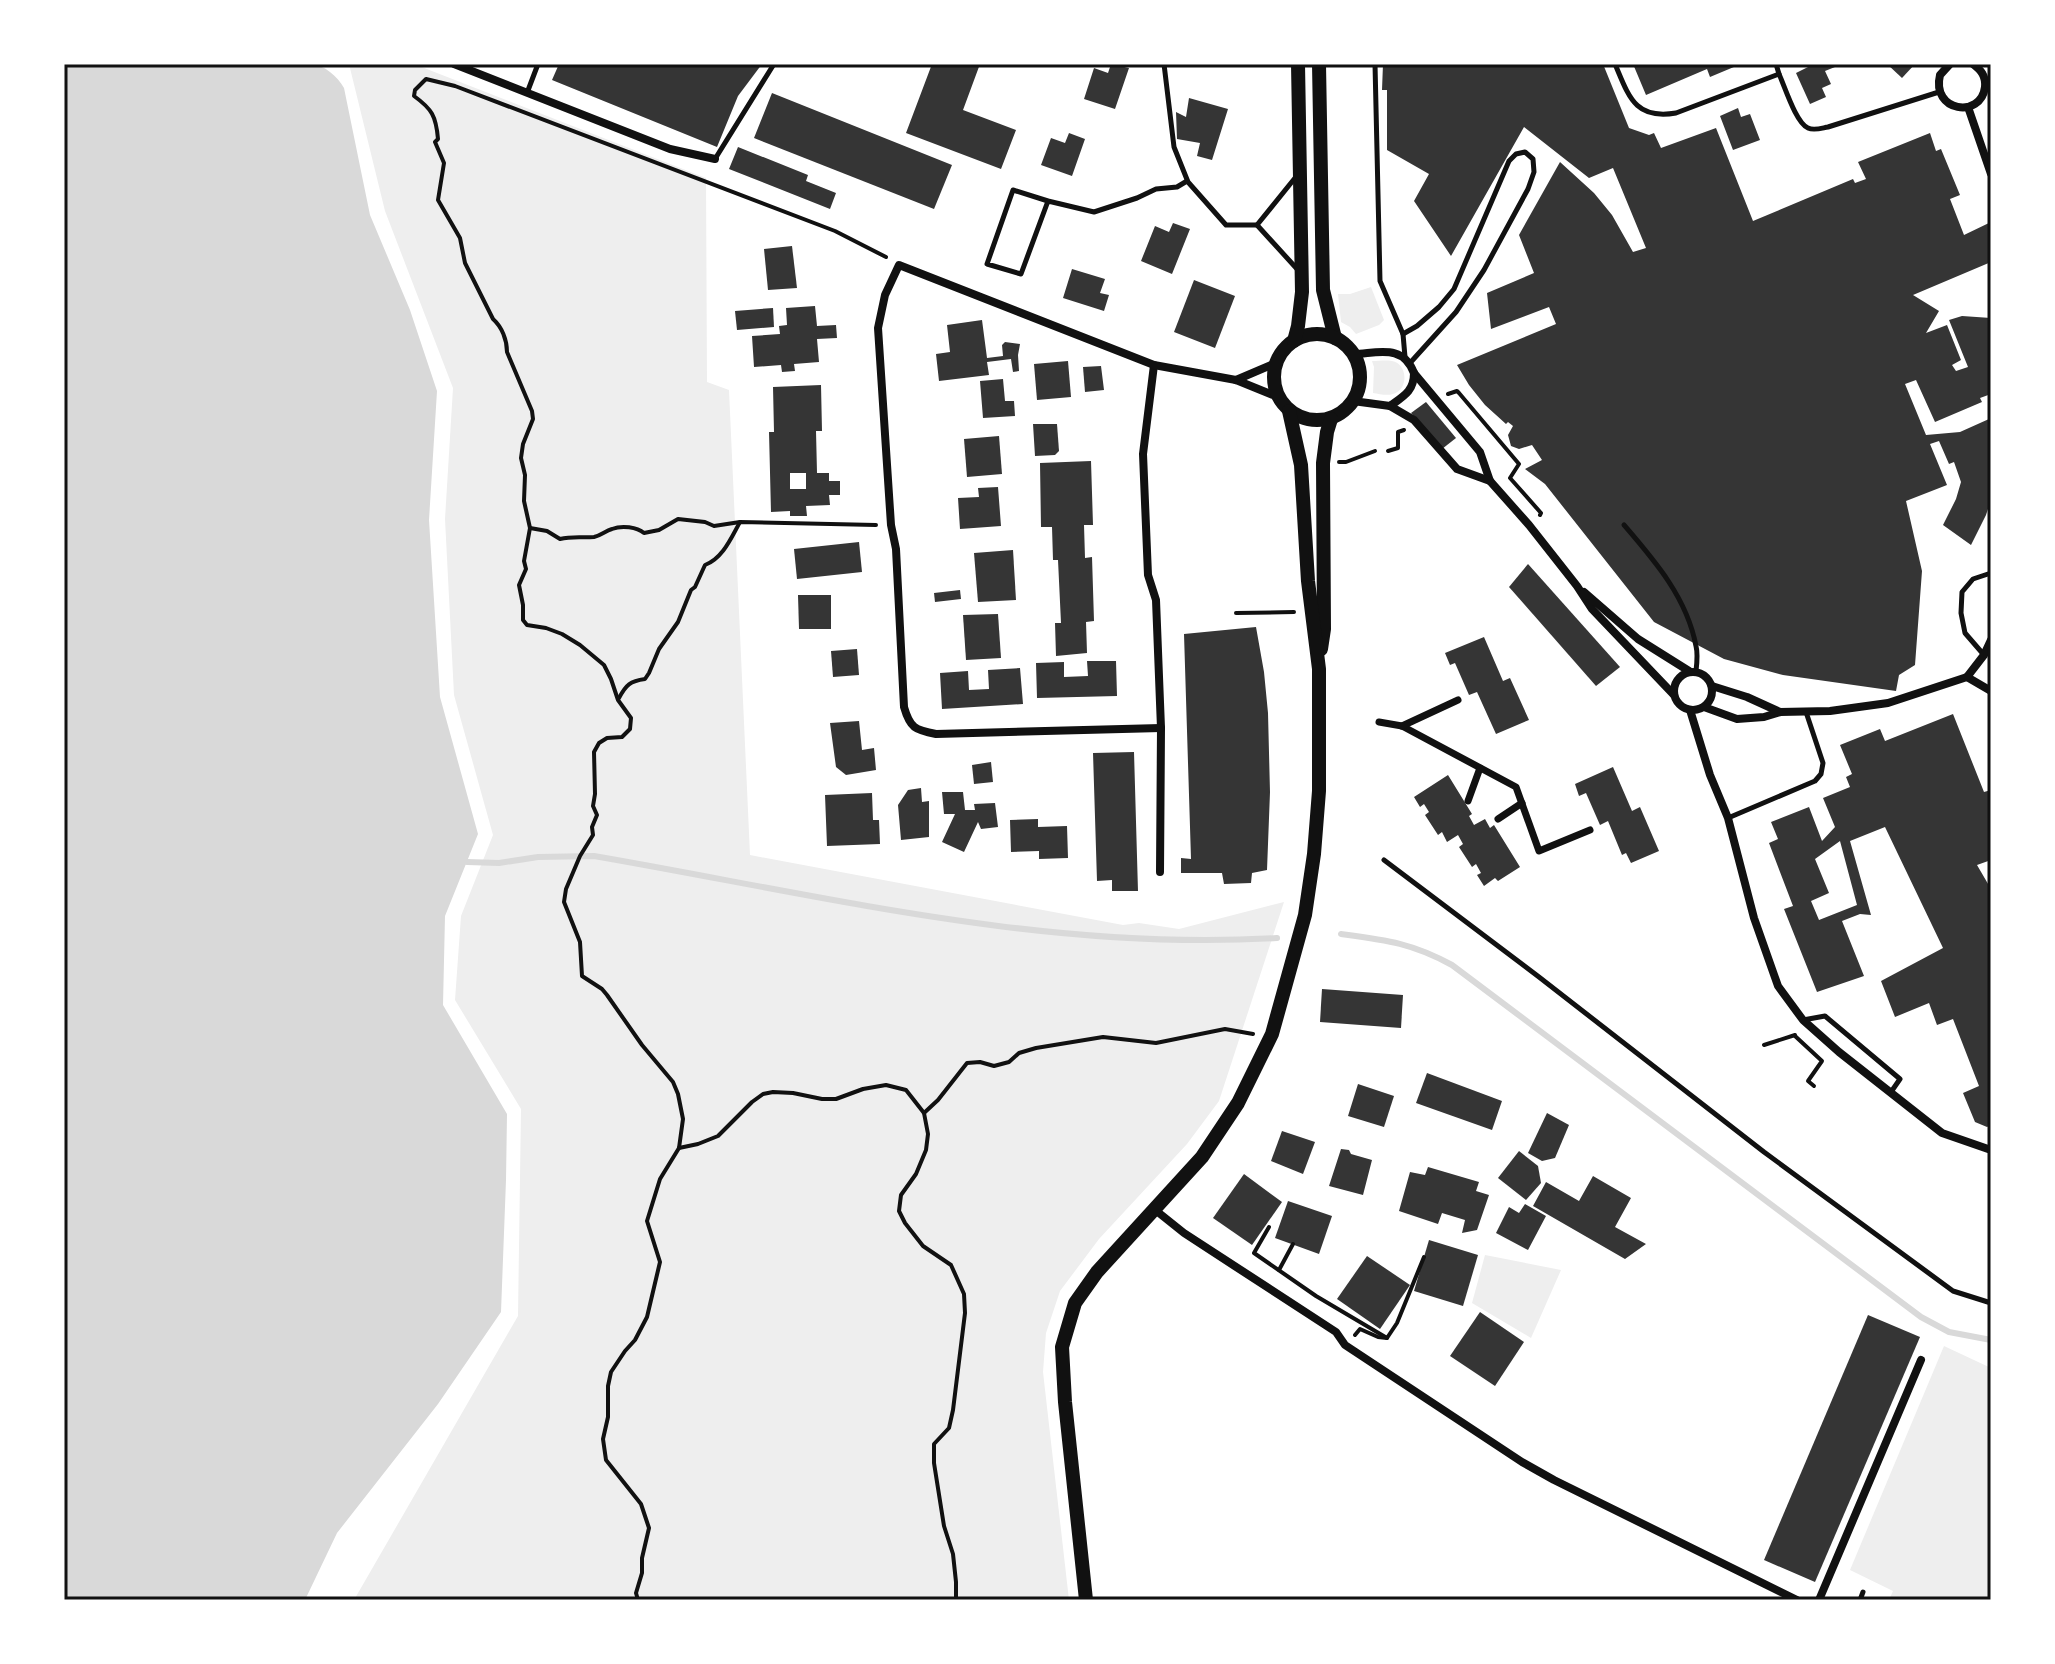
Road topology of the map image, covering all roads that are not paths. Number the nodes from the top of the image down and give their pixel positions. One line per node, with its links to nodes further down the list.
1 (454, 64): 14 (street)
2 (538, 64): 14 (lane)
3 (774, 64): 16 (lane)
4 (1164, 64): 19 (lane)
5 (1298, 64): 17 (main road)
6 (1319, 64): 24 (main road)
7 (1375, 64): 23 (lane)
8 (1615, 64): 12 (lane)
9 (1776, 64): 12 (lane)
10 (1947, 64): 13 (street)
11 (1978, 66): 15 (street)
12 (1779, 74): 13 (lane)
13 (1939, 92): 15 (street)
14 (527, 93): 16 (street)
15 (1968, 107): 18 (street)
16 (715, 159)
17 (1300, 170): 21 (lane); 22 (main road)
18 (1991, 174)
19 (1187, 181): 20 (lane); 21 (lane)
20 (1048, 201): 20 (lane)
21 (1257, 225): 22 (lane)
22 (1302, 274): 25 (main road)
23 (1403, 334): 28 (lane); 28 (lane)
24 (1335, 338): 25 (main road); 26 (main road)
25 (1294, 341): 27 (main road)
26 (1354, 354): 28 (street); 32 (main road)
27 (1276, 363): 30 (street); 31 (main road)
28 (1410, 364): 33 (street); 36 (street)
29 (1154, 365): 30 (street); 55 (street); 55 (street)
30 (1236, 380): 31 (street)
31 (1278, 397): 34 (main road)
32 (1353, 401): 33 (street); 35 (main road)
33 (1390, 406): 36 (street)
34 (1289, 411): 35 (main road); 42 (main road)
35 (1331, 419): 42 (main road)
36 (1490, 481): 39 (street)
37 (1624, 525): 43 (lane)
38 (1991, 573): 41 (lane)
39 (1577, 586): 43 (street); 47 (street)
40 (1991, 640): 41 (street)
41 (1984, 655): 44 (street)
42 (1319, 669): 67 (main road)
43 (1693, 671): 45 (street); 47 (street)
44 (1967, 677): 46 (street); 51 (street)
45 (1712, 686): 49 (street); 52 (street)
46 (1991, 691)
47 (1674, 695): 50 (street)
48 (1458, 700): 54 (street)
49 (1704, 707): 50 (street); 52 (street)
50 (1690, 710): 59 (street)
51 (1806, 711): 52 (street); 59 (lane)
52 (1780, 712)
53 (1379, 722): 54 (street)
54 (1402, 726): 56 (street)
55 (1161, 728): 63 (street)
56 (1480, 768): 57 (street); 58 (street)
57 (1468, 801)
58 (1522, 803): 60 (street); 61 (street)
59 (1728, 818): 64 (street)
60 (1498, 819)
61 (1590, 830)
62 (1384, 860): 68 (lane)
63 (1160, 872)
64 (1803, 1020): 65 (street); 65 (lane)
65 (1891, 1092): 66 (street)
66 (1991, 1150)
67 (1154, 1209): 71 (main road); 72 (street)
68 (1991, 1303)
69 (1921, 1360): 73 (street)
70 (1863, 1592): 74 (lane)
71 (1086, 1600)
72 (1797, 1600)
73 (1819, 1600)
74 (1860, 1600)

